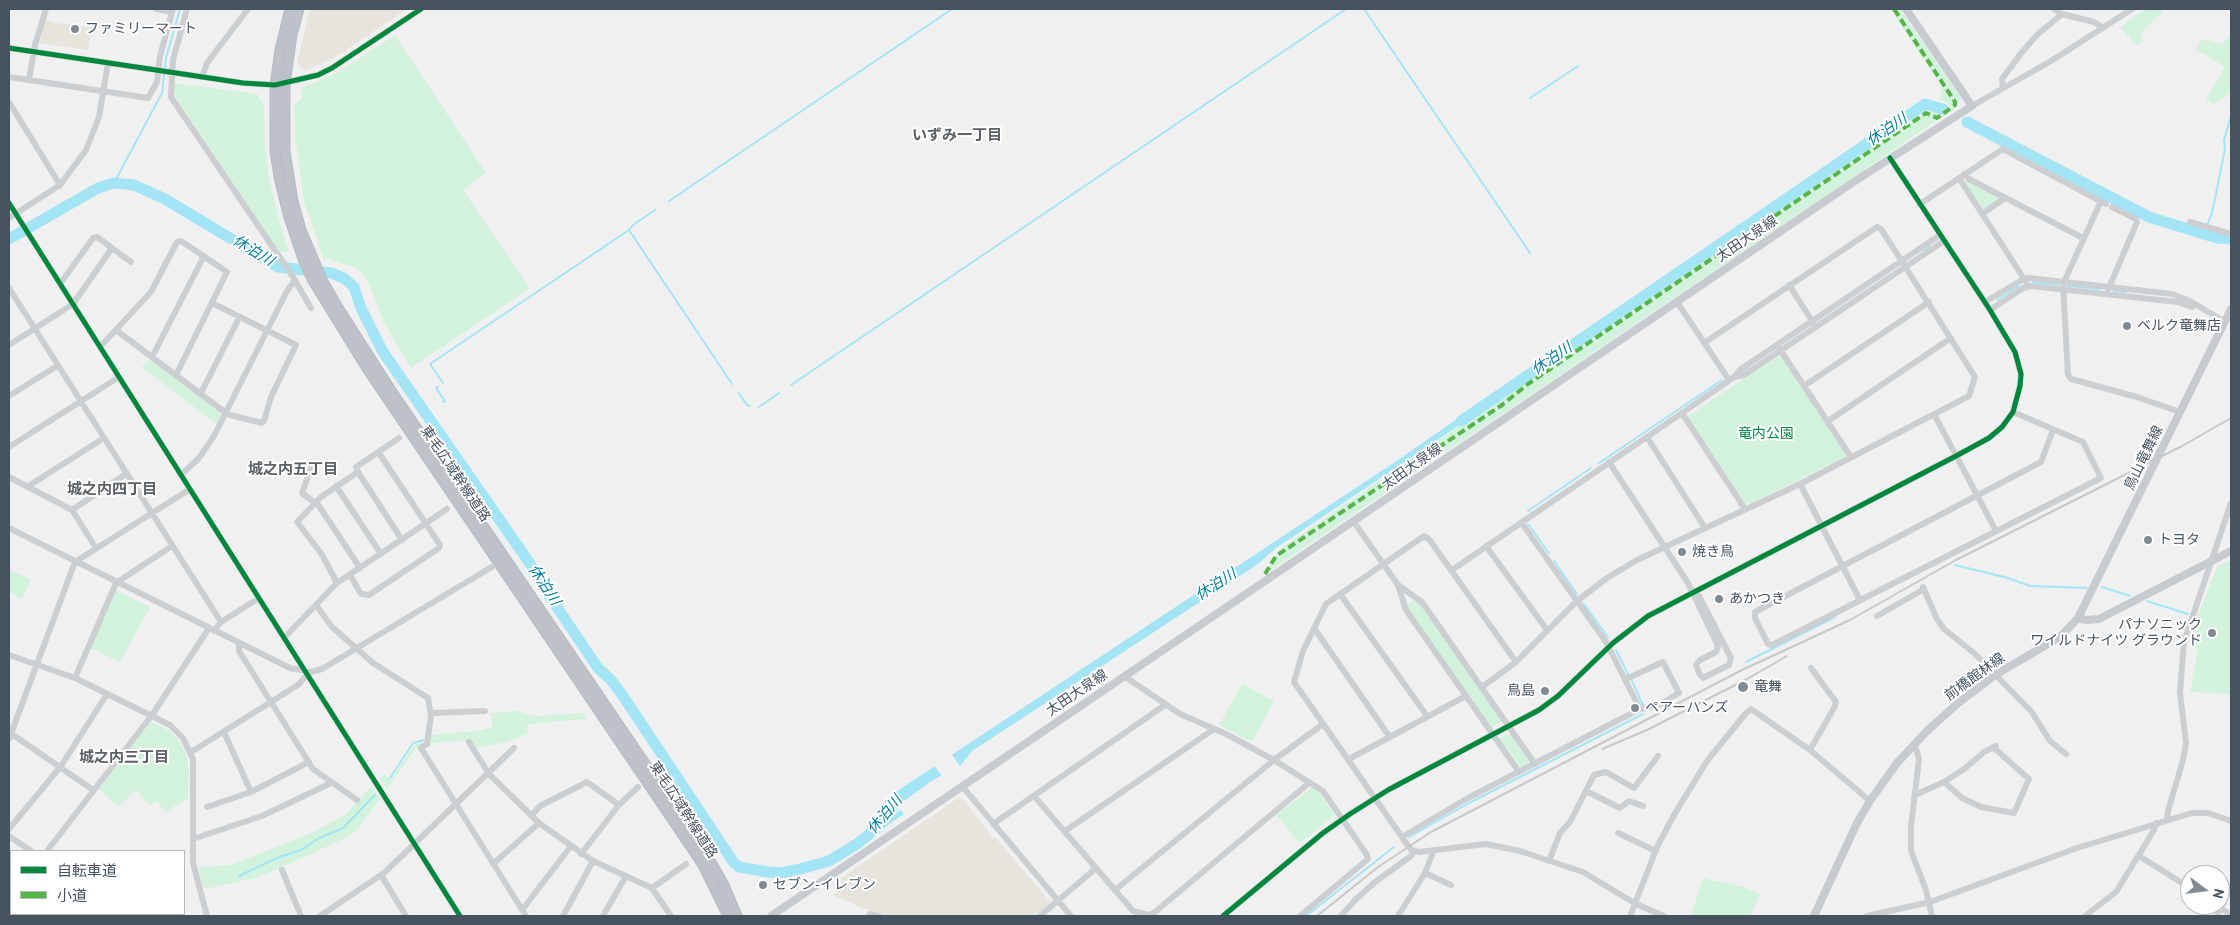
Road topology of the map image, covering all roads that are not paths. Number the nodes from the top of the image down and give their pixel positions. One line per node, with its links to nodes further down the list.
1 (46, 9): 15 (street)
2 (156, 9): 11 (street)
3 (187, 9): 17 (street)
4 (247, 9): 19 (street)
5 (290, 9): 21 (highway, 東毛広域幹線道路)
6 (300, 9): 21 (highway, 東毛広域幹線道路)
7 (420, 9): 21 (street)
8 (1906, 9): 25 (main road)
9 (2054, 9): 12 (street)
10 (2132, 9): 13 (street)
11 (173, 10): 17 (street)
12 (2062, 14): 13 (street); 22 (street)
13 (2103, 28): 22 (street)
14 (9, 48): 15 (street)
15 (34, 51): 16 (street); 20 (street)
16 (108, 64): 17 (street); 23 (street)
17 (165, 72): 19 (street); 23 (street); 45 (street)
18 (9, 77): 20 (street)
19 (202, 77): 21 (street)
20 (30, 80): 23 (street)
21 (280, 84): 126 (highway, 東毛広域幹線道路); 126 (highway, 東毛広域幹線道路)
22 (2003, 88): 25 (street)
23 (104, 92): 28 (street)
24 (9, 102): 28 (street)
25 (1972, 106): 26 (main road, 太田大泉線)
26 (1890, 158): 31 (street); 53 (main road, 太田大泉線)
27 (1962, 176): 29 (street); 31 (street); 32 (street); 34 (street)
28 (60, 185): 33 (street)
29 (2005, 198): 34 (street); 39 (street)
30 (9, 203): 33 (street)
31 (1920, 204): 38 (street)
32 (2106, 204): 39 (street); 52 (street)
33 (15, 214): 35 (street); 47 (street)
34 (1982, 214): 46 (street)
35 (9, 218)
36 (2190, 222): 37 (street)
37 (2231, 234)
38 (1940, 235): 40 (street); 44 (street)
39 (2083, 238): 49 (street)
40 (1944, 241): 44 (street); 55 (street)
41 (112, 248): 43 (street); 47 (street); 56 (street)
42 (204, 256): 57 (street); 65 (street); 72 (street)
43 (131, 262)
44 (1903, 263): 48 (street); 54 (street); 63 (street)
45 (294, 278): 58 (street); 66 (street)
46 (2024, 279): 49 (street); 50 (street); 55 (street)
47 (60, 284): 56 (street)
48 (1789, 285): 63 (street); 68 (street)
49 (2063, 285): 50 (street); 52 (street); 82 (street)
50 (2027, 286): 60 (street)
51 (9, 288): 64 (street)
52 (2108, 290): 62 (street)
53 (1676, 302): 68 (street); 112 (main road, 太田大泉線)
54 (1928, 302): 67 (street); 77 (street)
55 (1985, 302): 60 (street)
56 (73, 304): 64 (street); 70 (street)
57 (212, 304): 61 (street); 74 (street)
58 (311, 308)
59 (2231, 309): 62 (main road, 鳥山竜舞線)
60 (1990, 310): 81 (street)
61 (239, 318): 66 (street); 78 (street)
62 (2225, 322): 82 (main road, 鳥山竜舞線)
63 (1814, 324): 71 (street)
64 (34, 329): 69 (street); 73 (street)
65 (116, 330): 70 (street); 72 (street)
66 (266, 331): 83 (street); 83 (street)
67 (1951, 338): 85 (street); 86 (street)
68 (1704, 343): 76 (street)
69 (9, 345)
70 (100, 347): 75 (street)
71 (1779, 348): 76 (street); 77 (street)
72 (152, 357): 74 (street)
73 (57, 366): 79 (street); 80 (street)
74 (176, 375): 78 (street)
75 (119, 377): 80 (street); 99 (street)
76 (1732, 379): 84 (street)
77 (1804, 386): 86 (street)
78 (200, 393): 83 (street)
79 (9, 396)
80 (81, 402): 89 (street); 91 (street)
81 (2013, 412): 87 (street); 93 (street)
82 (2180, 412): 144 (main road, 鳥山竜舞線)
83 (226, 413): 99 (street)
84 (1682, 413): 88 (street); 109 (street)
85 (1934, 414): 93 (street); 94 (street)
86 (1828, 421): 94 (street)
87 (2053, 430): 105 (street); 118 (street)
88 (1646, 437): 95 (street); 117 (street)
89 (104, 438): 98 (street); 103 (street)
90 (399, 438): 92 (street)
91 (9, 448)
92 (379, 453): 97 (street); 114 (street)
93 (1956, 456): 105 (street); 115 (street)
94 (1851, 457): 101 (street)
95 (1609, 462): 113 (street); 122 (street)
96 (311, 468): 106 (street)
97 (358, 472): 102 (street); 119 (street)
98 (126, 474): 110 (street); 111 (street)
99 (181, 475): 104 (street)
100 (9, 477): 103 (street)
101 (1800, 484): 109 (street); 115 (street)
102 (336, 486): 106 (street); 125 (street)
103 (27, 487): 110 (street)
104 (190, 489): 111 (street); 139 (street)
105 (1977, 497): 118 (street); 130 (street)
106 (316, 502): 131 (street); 135 (street)
107 (2231, 503): 128 (street)
108 (447, 509): 114 (street)
109 (1745, 509): 117 (street)
110 (72, 510): 123 (street)
111 (151, 513): 120 (street); 123 (street)
112 (1354, 522): 129 (street); 159 (main road, 太田大泉線)
113 (1521, 522): 121 (street); 141 (street)
114 (426, 524): 119 (street); 133 (street)
115 (1821, 525): 130 (street); 137 (street)
116 (9, 528): 127 (street)
117 (1705, 528): 122 (street)
118 (1996, 532): 140 (street)
119 (402, 540): 125 (street)
120 (172, 546): 134 (street); 145 (street)
121 (1486, 546): 132 (street); 148 (street)
122 (1664, 547): 137 (street); 141 (street)
123 (96, 548): 127 (street)
124 (2231, 551): 128 (main road)
125 (381, 554): 131 (street)
126 (502, 560): 152 (street); 257 (highway, 東毛広域幹線道路); 258 (highway, 東毛広域幹線道路)
127 (75, 562): 134 (street); 155 (street)
128 (2211, 562): 144 (main road); 212 (street)
129 (1383, 563): 132 (street); 136 (street); 138 (street)
130 (1843, 567): 140 (street); 140 (street)
131 (360, 568): 133 (street)
132 (1452, 570): 154 (street)
133 (350, 575): 135 (street)
134 (116, 583): 147 (street); 160 (street)
135 (337, 583): 142 (street)
136 (1398, 585): 162 (street); 164 (street)
137 (1693, 592): 137 (street); 151 (street)
138 (1340, 594): 146 (street); 171 (street)
139 (259, 598): 145 (street); 149 (street)
140 (1860, 600)
141 (1577, 601): 148 (street); 151 (street)
142 (316, 605): 149 (street); 152 (street)
143 (1877, 616): 158 (street)
144 (2078, 618): 158 (main road, 前橋館林線)
145 (220, 622): 147 (street)
146 (1314, 628): 172 (street); 178 (street)
147 (212, 630): 150 (street); 170 (street)
148 (1547, 630): 154 (street)
149 (284, 638): 157 (street)
150 (239, 643): 157 (street); 165 (street)
151 (1609, 646): 161 (street); 173 (street)
152 (356, 648): 157 (street); 169 (street)
153 (9, 655): 155 (street)
154 (1516, 662): 162 (street)
155 (36, 664): 160 (street); 176 (street)
156 (1811, 668): 182 (street)
157 (306, 673): 165 (street); 223 (street)
158 (1995, 675): 180 (main road, 前橋館林線); 184 (street)
159 (1124, 676): 166 (street); 196 (main road, 太田大泉線)
160 (75, 678): 163 (street)
161 (1626, 679): 167 (street); 167 (street)
162 (1482, 687): 173 (street)
163 (107, 694): 170 (street); 190 (street)
164 (1466, 696): 171 (street); 177 (street)
165 (272, 702): 175 (street); 188 (street)
166 (1165, 705): 174 (street); 202 (street)
167 (1640, 709): 189 (street)
168 (486, 712): 169 (street)
169 (431, 713): 207 (street)
170 (152, 716): 183 (street); 198 (street)
171 (1427, 716): 178 (street)
172 (1323, 724): 186 (street); 187 (street)
173 (1510, 727): 177 (street); 189 (street)
174 (1214, 729): 187 (street); 218 (street)
175 (224, 732): 183 (street); 200 (street)
176 (9, 734): 190 (street)
177 (1493, 735): 191 (street); 203 (street)
178 (1389, 736): 186 (street)
179 (468, 742): 192 (street)
180 (1914, 744): 201 (street); 205 (main road, 前橋館林線)
181 (514, 748): 192 (street)
182 (1810, 750): 205 (street); 229 (street)
183 (191, 752): 222 (street)
184 (2066, 754)
185 (1658, 756): 199 (street)
186 (1349, 759): 203 (street)
187 (1274, 760): 195 (street); 244 (street)
188 (309, 762): 194 (street); 200 (street)
189 (1535, 764): 191 (street)
190 (61, 766): 198 (street); 217 (street)
191 (1519, 772): 221 (street)
192 (489, 774): 207 (street); 210 (street)
193 (1944, 782): 193 (street); 201 (street)
194 (331, 783): 204 (street); 222 (street)
195 (1309, 783): 211 (street); 244 (street)
196 (962, 786): 216 (street); 259 (main road, 太田大泉線)
197 (638, 787): 206 (street)
198 (93, 790): 226 (street)
199 (1586, 791): 208 (street); 233 (street)
200 (251, 792): 209 (street)
201 (1915, 795): 246 (street)
202 (1034, 796): 216 (street); 218 (street)
203 (1375, 798): 211 (street); 221 (street)
204 (358, 800)
205 (1870, 801): 270 (main road, 前橋館林線)
206 (619, 805): 210 (street); 230 (street)
207 (456, 806): 223 (street); 234 (street)
208 (1643, 806)
209 (207, 807)
210 (532, 815): 214 (street)
211 (1342, 819): 264 (street); 265 (street)
212 (2167, 820): 213 (street); 215 (street)
213 (2231, 821)
214 (539, 823): 224 (street); 234 (street)
215 (2156, 823): 231 (street); 246 (street)
216 (993, 824): 245 (street)
217 (9, 829)
218 (1065, 831): 236 (street)
219 (1618, 833): 229 (street)
220 (9, 836): 225 (street)
221 (1402, 837): 228 (street)
222 (193, 839): 249 (street)
223 (415, 844): 239 (street); 253 (street)
224 (571, 846): 230 (street); 248 (street)
225 (30, 850)
226 (48, 850)
227 (1434, 850): 228 (street); 233 (street); 238 (street)
228 (1414, 851): 266 (street)
229 (1656, 851): 247 (street)
230 (581, 854): 232 (street)
231 (2139, 856): 241 (street); 273 (street)
232 (593, 861): 240 (street); 254 (street)
233 (1549, 861): 247 (street)
234 (493, 864): 248 (street)
235 (686, 864): 243 (street)
236 (1096, 868): 244 (street); 245 (street)
237 (282, 870): 250 (street)
238 (1425, 873): 242 (street); 267 (street)
239 (381, 876): 251 (street); 252 (street)
240 (626, 876): 243 (street); 255 (street)
241 (2180, 882)
242 (1451, 885)
243 (652, 888): 256 (street)
244 (1115, 890)
245 (1058, 901): 262 (street); 263 (street)
246 (1930, 902): 271 (street); 272 (street)
247 (1636, 904): 268 (street); 269 (street)
248 (524, 913)
249 (207, 916)
250 (301, 916)
251 (320, 916)
252 (406, 916)
253 (460, 916)
254 (563, 916)
255 (603, 916)
256 (672, 916)
257 (728, 916)
258 (737, 916)
259 (771, 916)
260 (869, 916): 261 (street)
261 (879, 916)
262 (1040, 916)
263 (1071, 916)
264 (1223, 916)
265 (1300, 916)
266 (1341, 916)
267 (1398, 916)
268 (1630, 916)
269 (1664, 916)
270 (1814, 916)
271 (1867, 916)
272 (1932, 916)
273 (2085, 916)

